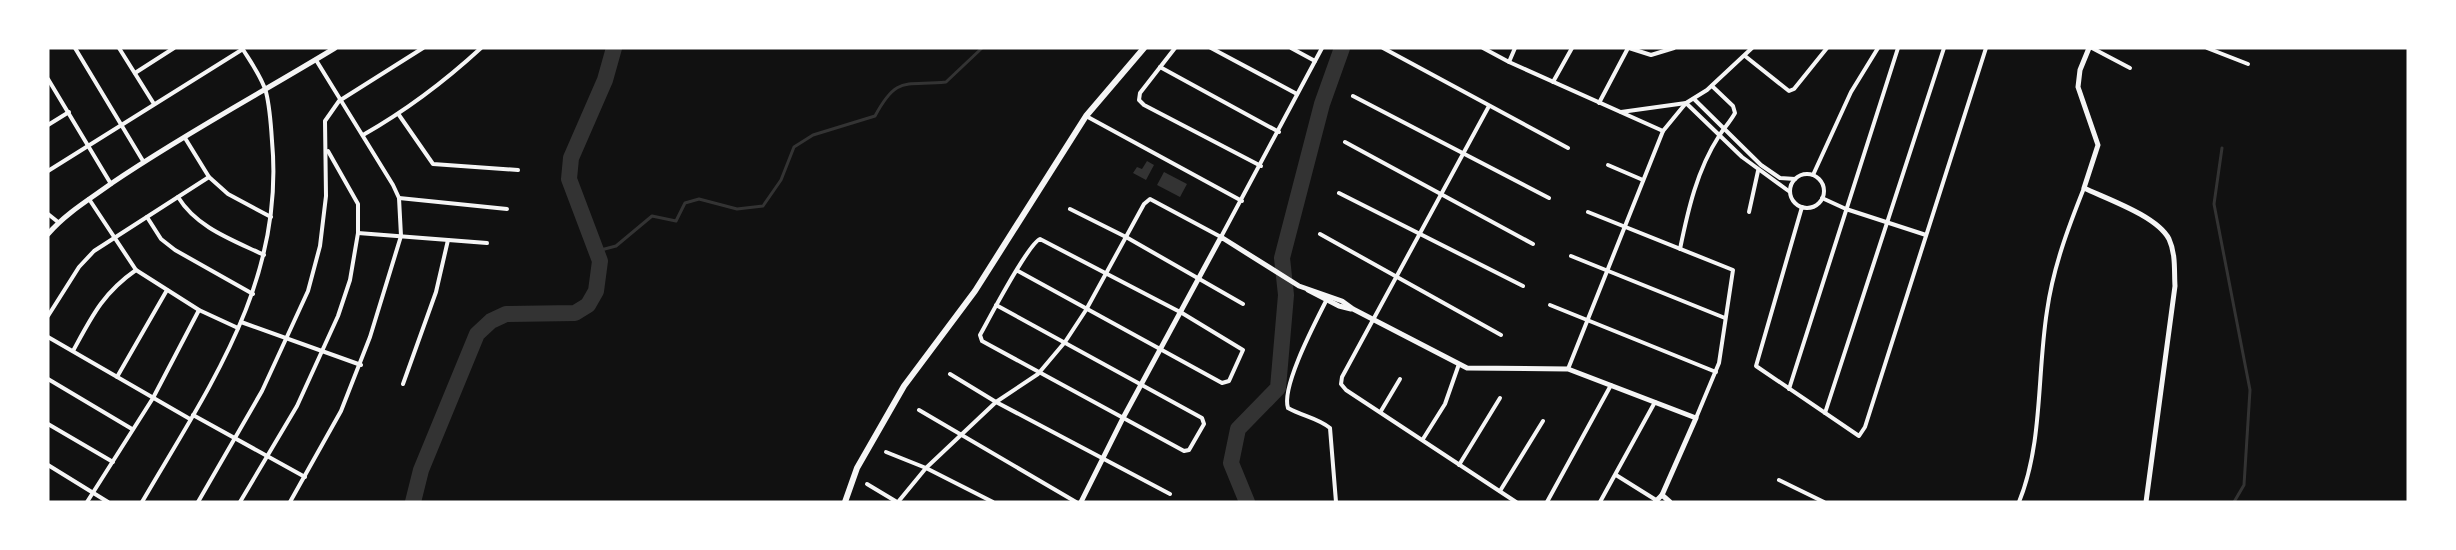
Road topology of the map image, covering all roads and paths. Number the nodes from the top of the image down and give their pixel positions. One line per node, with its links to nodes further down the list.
1 (75, 48): 51 (street)
2 (119, 48): 34 (street)
3 (174, 48): 34 (street)
4 (243, 48): 38 (street); 45 (street)
5 (335, 48): 28 (street)
6 (423, 48): 42 (street)
7 (481, 48): 49 (street)
8 (1144, 48): 50 (main road)
9 (1175, 48): 32 (street)
10 (1211, 48): 39 (street)
11 (1291, 48): 29 (street)
12 (1322, 48): 29 (street)
13 (1383, 48): 46 (street)
14 (1483, 48): 30 (street)
15 (1515, 48): 30 (street)
16 (1572, 48): 36 (street)
17 (1629, 48): 18 (street); 43 (street)
18 (1674, 48)
19 (1752, 48): 27 (street)
20 (1827, 48): 27 (street)
21 (1878, 48): 70 (street)
22 (1898, 48): 88 (street)
23 (1944, 48): 95 (street)
24 (1986, 48): 101 (street)
25 (2091, 48): 33 (street); 75 (street)
26 (2207, 48): 31 (street)
27 (1745, 56): 37 (street)
28 (316, 60): 38 (street); 42 (street)
29 (1315, 61): 39 (street)
30 (1509, 62): 36 (street)
31 (2248, 64)
32 (1160, 67): 55 (street); 66 (street)
33 (2130, 68)
34 (135, 73): 45 (street)
35 (48, 81): 47 (street)
36 (1553, 82): 43 (street)
37 (1712, 86): 41 (street); 53 (street)
38 (266, 90): 58 (street); 93 (street)
39 (1297, 94): 55 (street)
40 (1353, 96): 63 (street)
41 (1694, 99): 44 (street); 53 (street)
42 (339, 101): 56 (street); 62 (street)
43 (1599, 103): 48 (street)
44 (1686, 103): 48 (street); 54 (street); 57 (street)
45 (154, 104): 51 (street)
46 (1489, 106): 61 (street); 63 (street)
47 (69, 112): 52 (street); 60 (street)
48 (1620, 112): 54 (street)
49 (399, 115): 56 (street); 67 (street)
50 (1086, 116): 84 (street); 194 (main road)
51 (121, 124): 60 (street); 64 (street)
52 (48, 125)
53 (1724, 130): 57 (street); 72 (street)
54 (1663, 131): 73 (street)
55 (1279, 132): 66 (street)
56 (363, 135): 80 (street)
57 (1719, 135): 69 (street); 109 (street)
58 (185, 138): 64 (street); 71 (street)
59 (1345, 142): 78 (street)
60 (86, 146): 68 (street); 74 (street)
61 (1568, 148)
62 (327, 151): 97 (street); 138 (street)
63 (1463, 153): 78 (street); 81 (street)
64 (143, 161): 74 (street)
65 (1608, 165): 73 (street)
66 (1261, 166): 84 (street)
67 (518, 170)
68 (48, 171)
69 (1758, 171): 76 (street); 90 (street)
70 (1813, 175): 72 (street); 82 (street)
71 (210, 177): 79 (street); 93 (street)
72 (1795, 179): 76 (street)
73 (1643, 180): 96 (street)
74 (111, 184): 83 (street)
75 (2084, 188): 205 (street); 206 (street)
76 (1790, 192): 85 (street)
77 (1339, 193): 100 (street)
78 (1442, 194): 100 (street); 108 (street)
79 (178, 198): 92 (street); 110 (street)
80 (399, 198): 86 (street); 102 (street)
81 (1549, 198)
82 (1822, 198): 85 (street); 88 (street)
83 (89, 199): 94 (street); 103 (street)
84 (1242, 201): 105 (street)
85 (1802, 207): 155 (street)
86 (507, 209)
87 (1070, 209): 104 (street)
88 (1846, 209): 95 (street); 155 (street)
89 (1588, 212): 96 (street)
90 (1749, 212)
91 (48, 214): 94 (street)
92 (147, 217): 103 (street); 121 (street)
93 (271, 217): 110 (street)
94 (58, 222): 98 (street)
95 (1886, 223): 101 (street); 162 (street)
96 (1624, 226): 109 (street); 114 (street)
97 (358, 233): 102 (street); 142 (street)
98 (48, 234)
99 (1320, 234): 116 (street)
100 (1419, 234): 116 (street); 118 (street)
101 (1926, 235): 162 (street)
102 (400, 236): 106 (street); 144 (street)
103 (113, 237): 112 (street); 130 (street)
104 (1126, 237): 105 (street); 115 (street); 117 (street)
105 (1221, 237): 117 (street); 119 (street)
106 (448, 240): 107 (street); 152 (street)
107 (487, 243)
108 (1533, 244)
109 (1680, 249): 131 (street)
110 (264, 255): 121 (street)
111 (1571, 256): 114 (street)
112 (136, 270): 120 (street); 141 (street)
113 (1018, 271): 115 (street); 124 (street); 128 (street)
114 (1607, 271): 131 (street); 133 (street)
115 (1107, 273): 128 (street); 129 (street)
116 (1396, 275): 132 (street); 136 (street)
117 (1200, 279): 123 (street); 129 (street)
118 (1523, 286)
119 (1302, 287): 122 (street); 126 (street)
120 (167, 290): 127 (street); 149 (street)
121 (253, 294): 134 (street)
122 (1326, 301): 126 (street); 199 (street)
123 (1243, 304)
124 (996, 305): 139 (street); 148 (street)
125 (1550, 305): 133 (street)
126 (1353, 309): 132 (street)
127 (199, 310): 135 (street); 156 (street)
128 (1086, 310): 139 (street); 140 (street)
129 (1182, 313): 140 (street); 140 (street)
130 (48, 316)
131 (1725, 318): 146 (street)
132 (1373, 320): 143 (street); 161 (street)
133 (1587, 320): 145 (street); 146 (street)
134 (241, 322): 135 (street); 138 (street)
135 (238, 328): 163 (street)
136 (1501, 335)
137 (48, 337): 141 (street)
138 (287, 340): 142 (street); 170 (street)
139 (1065, 342): 148 (street); 153 (street)
140 (1160, 350): 153 (street)
141 (72, 351): 149 (street)
142 (321, 352): 144 (street); 173 (street)
143 (1459, 364): 145 (street); 171 (street)
144 (361, 365): 180 (street)
145 (1568, 369): 154 (street)
146 (1716, 372): 165 (street)
147 (950, 374): 158 (street)
148 (1038, 374): 158 (street); 164 (street)
149 (117, 377): 156 (street)
150 (48, 379): 168 (street)
151 (1400, 379): 161 (street)
152 (403, 384)
153 (1142, 384): 164 (street); 164 (street)
154 (1611, 385): 159 (street); 201 (street)
155 (1789, 389): 162 (street)
156 (153, 398): 163 (street); 168 (street)
157 (1500, 398): 177 (street)
158 (996, 402): 169 (street); 174 (street)
159 (1655, 402): 165 (street); 179 (street)
160 (919, 410): 169 (street)
161 (1381, 411): 171 (street)
162 (1825, 413)
163 (192, 417): 170 (street); 190 (street)
164 (1123, 418): 174 (street)
165 (1696, 418): 186 (street)
166 (1543, 421): 183 (street)
167 (48, 424): 175 (street)
168 (132, 429): 175 (street)
169 (962, 435): 178 (street); 197 (street)
170 (234, 439): 173 (street); 191 (street)
171 (1423, 439): 177 (street)
172 (886, 452): 178 (street)
173 (267, 458): 180 (street); 192 (street)
174 (1104, 458): 185 (street); 198 (street)
175 (113, 462): 184 (street)
176 (48, 465): 184 (street)
177 (1460, 465): 183 (street)
178 (926, 468): 195 (street); 196 (street)
179 (1616, 475): 187 (street); 202 (street)
180 (305, 477): 193 (street)
181 (1779, 480): 204 (street)
182 (867, 484): 195 (street)
183 (1500, 491): 200 (street)
184 (95, 492): 188 (street); 189 (street)
185 (1170, 494)
186 (1662, 495): 187 (street); 203 (street)
187 (1655, 501)
188 (87, 502)
189 (108, 502)
190 (142, 502)
191 (198, 502)
192 (240, 502)
193 (290, 502)
194 (845, 502)
195 (898, 502)
196 (993, 502)
197 (1076, 502)
198 (1081, 502)
199 (1336, 502)
200 (1516, 502)
201 (1547, 502)
202 (1600, 502)
203 (1670, 502)
204 (1824, 502)
205 (2019, 502)
206 (2146, 502)

